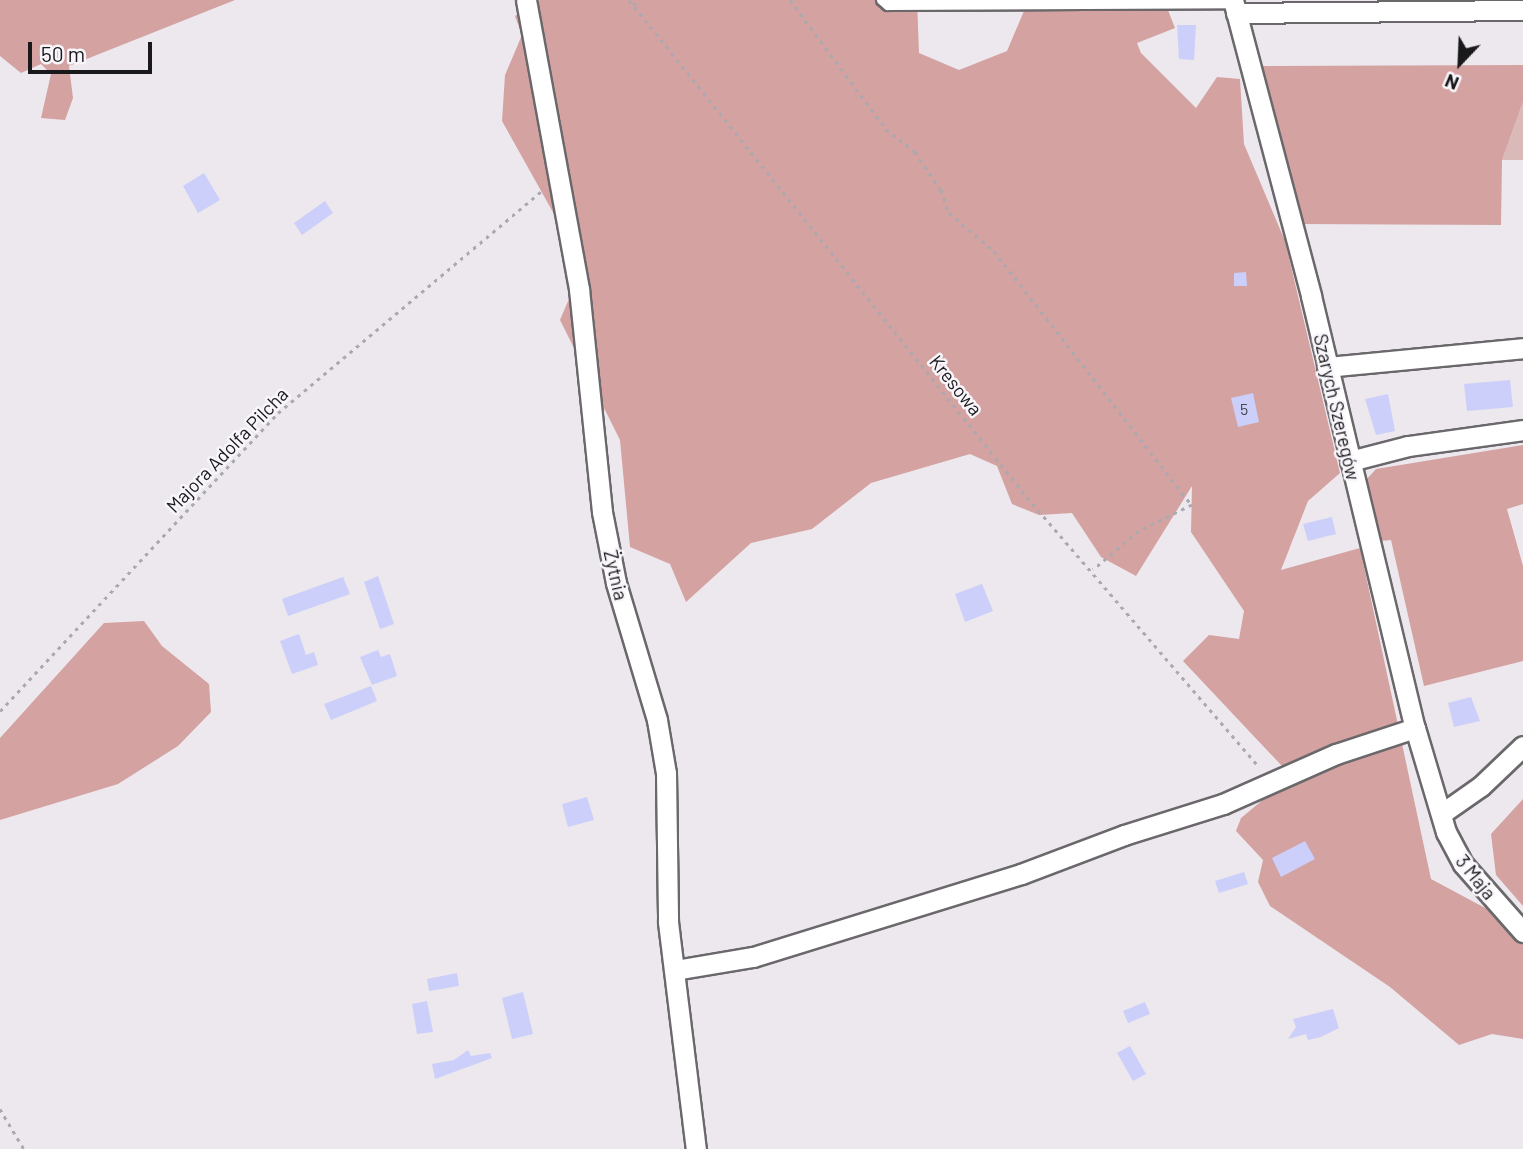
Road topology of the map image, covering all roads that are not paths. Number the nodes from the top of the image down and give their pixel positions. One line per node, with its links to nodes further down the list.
1 (526, 0): 13 (street, Żytnia)
2 (882, 0): 3 (lane)
3 (1234, 5): 4 (street); 6 (street, Szarych Szeregów)
4 (1523, 10)
5 (1523, 348): 6 (street)
6 (1327, 367): 8 (street, Szarych Szeregów)
7 (1523, 430): 8 (street)
8 (1350, 461): 9 (street, Szarych Szeregów)
9 (1415, 728): 11 (street, Szarych Szeregów); 13 (street)
10 (1523, 746): 11 (street)
11 (1441, 814): 12 (street, 3 Maja)
12 (1523, 932)
13 (675, 970): 14 (street, Żytnia)
14 (696, 1149)

